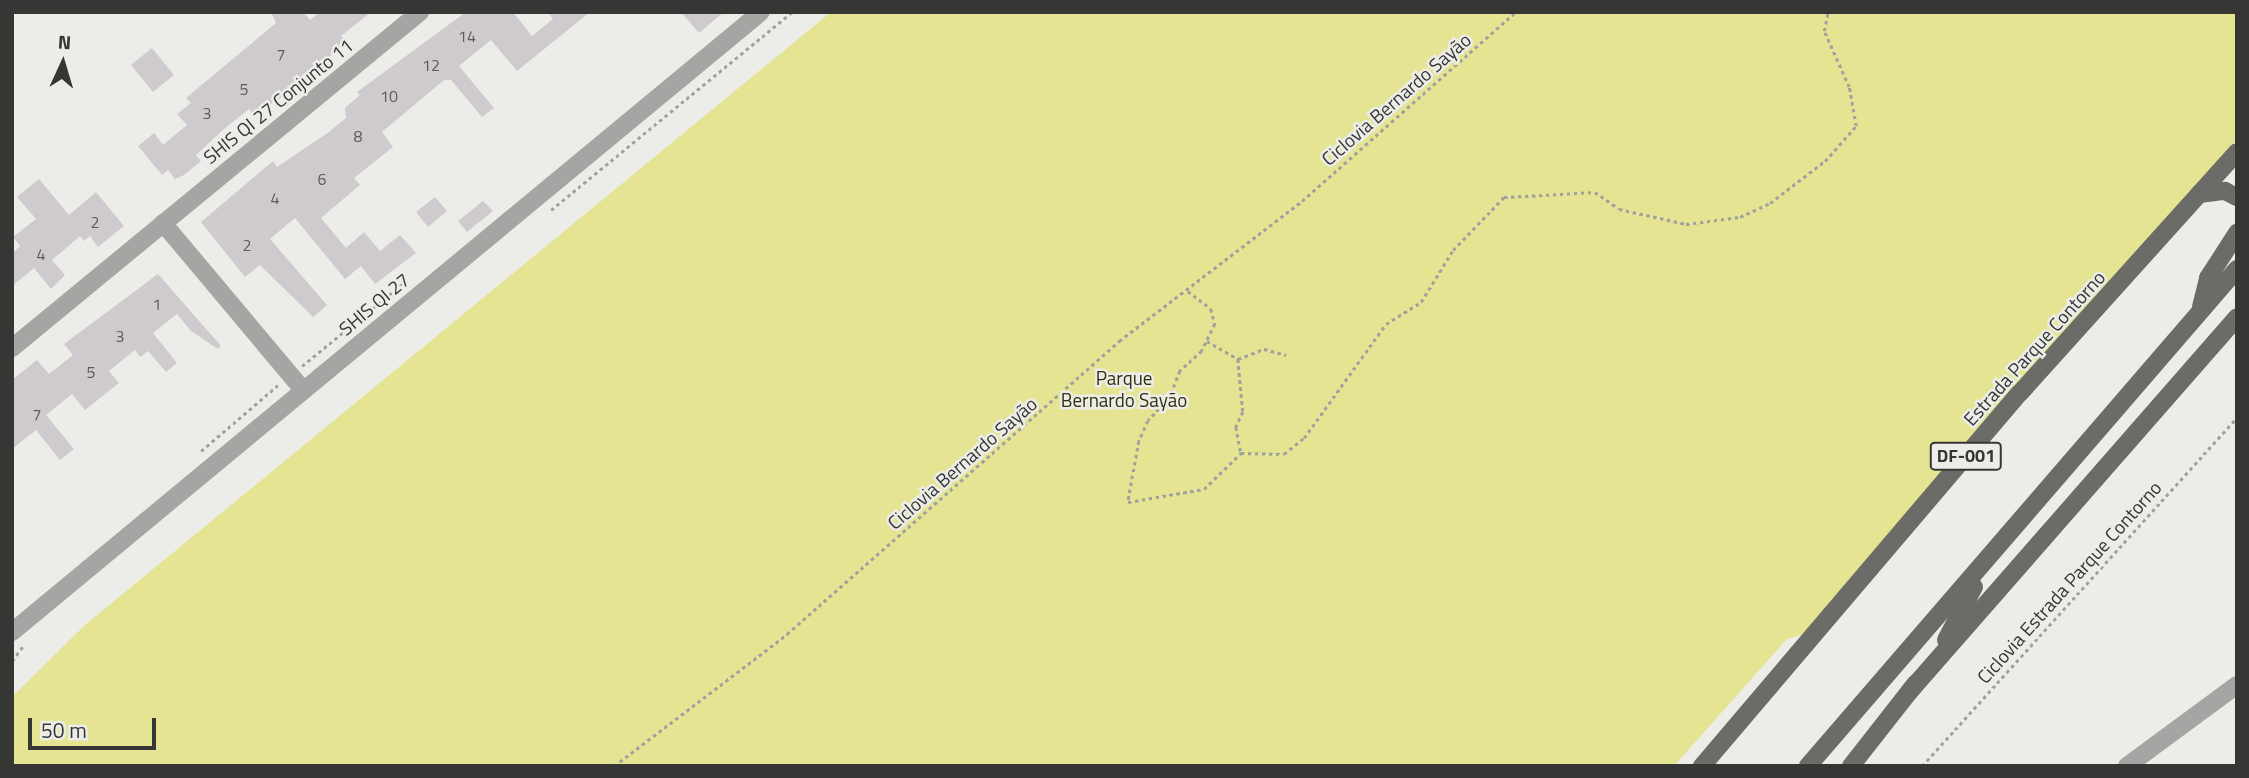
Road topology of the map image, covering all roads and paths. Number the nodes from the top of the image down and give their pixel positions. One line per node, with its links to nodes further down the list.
1 (420, 12): 8 (street, SHIS QI 27 Conjunto 11)
2 (761, 12): 18 (street, SHIS QI 27)
3 (1516, 12): 11 (path, Ciclovia Bernardo Sayão)
4 (1828, 12): 20 (path)
5 (2237, 152): 6 (main road, Estrada Parque Contorno / DF-001)
6 (2199, 194): 7 (main road); 26 (main road, Estrada Parque Contorno / DF-001)
7 (2237, 197)
8 (163, 223): 15 (street, SHIS QI 27 Conjunto 11); 18 (street)
9 (2237, 233): 12 (main road)
10 (2237, 269): 12 (main road)
11 (1188, 292): 14 (path); 25 (path, Ciclovia Bernardo Sayão)
12 (2201, 307): 21 (main road)
13 (2237, 317): 24 (main road)
14 (1207, 341): 17 (path); 20 (path)
15 (12, 348)
16 (1286, 355): 17 (path)
17 (1238, 359): 20 (path)
18 (303, 390): 22 (street, SHIS QI 27)
19 (2237, 417): 29 (path, Ciclovia Estrada Parque Contorno)
20 (1241, 453)
21 (1987, 561): 24 (main road); 27 (main road)
22 (14, 632)
23 (2237, 685): 30 (street)
24 (1909, 692): 28 (main road)
25 (614, 766)
26 (1702, 766)
27 (1808, 766)
28 (1851, 766)
29 (1922, 766)
30 (2127, 766)

